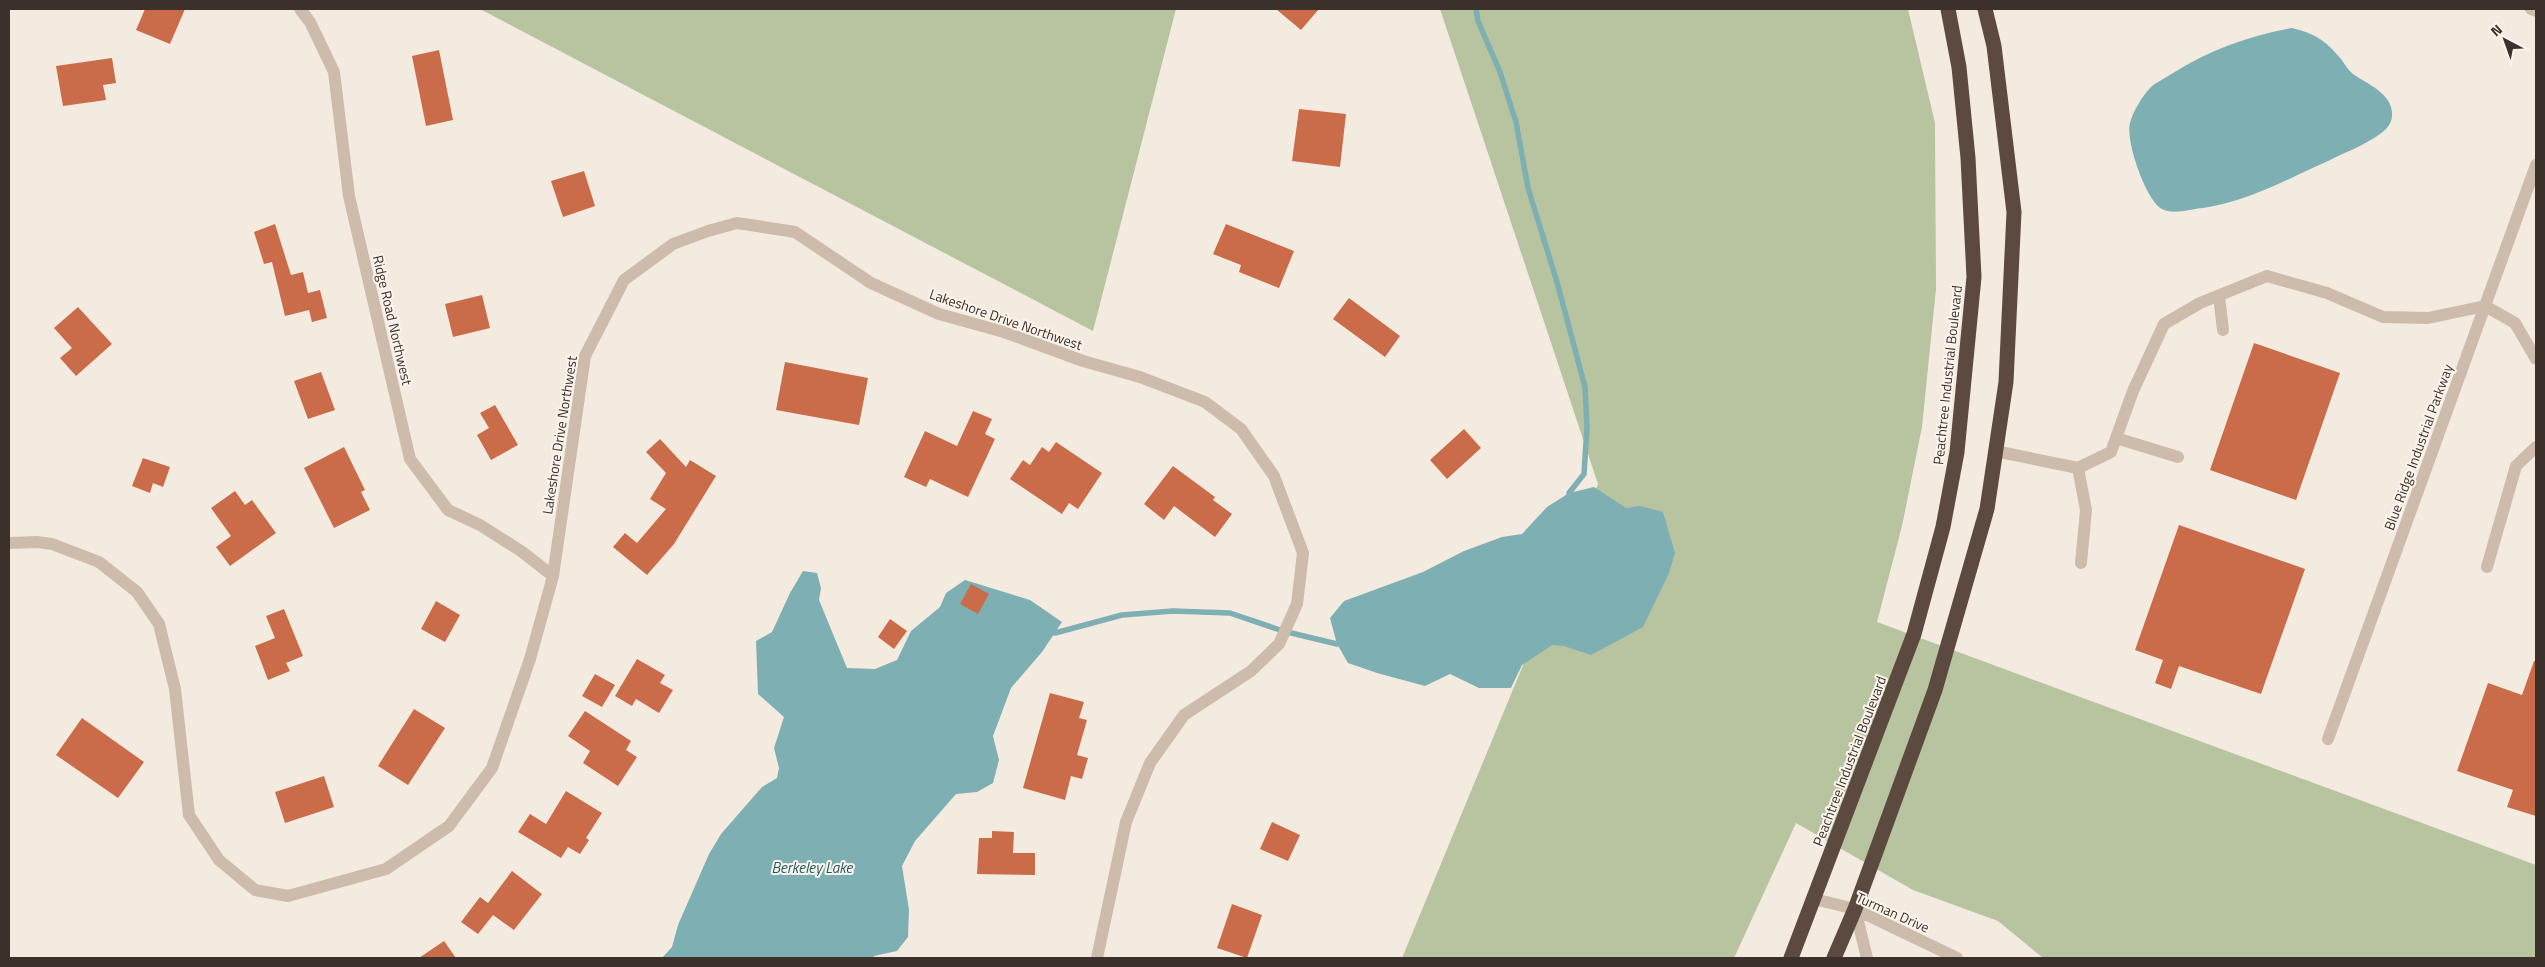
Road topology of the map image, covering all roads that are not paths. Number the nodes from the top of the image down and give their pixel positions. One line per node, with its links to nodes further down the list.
1 (300, 9): 19 (street, Ridge Road Northwest)
2 (1948, 9): 21 (highway, Peachtree Industrial Boulevard)
3 (1986, 9): 13 (highway)
4 (2531, 9): 5 (street)
5 (2536, 11)
6 (2536, 165): 8 (street, Blue Ridge Industrial Parkway)
7 (2219, 296): 8 (street); 9 (street); 11 (street)
8 (2485, 306): 10 (street); 20 (street, Blue Ridge Industrial Parkway)
9 (2224, 330)
10 (2536, 359)
11 (2116, 438): 14 (street); 15 (street)
12 (2536, 447): 18 (street)
13 (1995, 451): 15 (street); 22 (highway)
14 (2178, 457)
15 (2078, 468): 17 (street)
16 (9, 543): 19 (street, Lakeshore Drive Northwest)
17 (2081, 563)
18 (2487, 567)
19 (553, 576): 24 (street, Lakeshore Drive Northwest)
20 (2328, 739)
21 (1814, 899): 22 (street, Turman Drive); 25 (highway, Peachtree Industrial Boulevard)
22 (1855, 909): 23 (street, Turman Drive); 26 (highway); 27 (street)
23 (1935, 954): 28 (street, Turman Drive)
24 (1097, 958)
25 (1791, 958)
26 (1834, 958)
27 (1867, 958)
28 (1957, 958)

